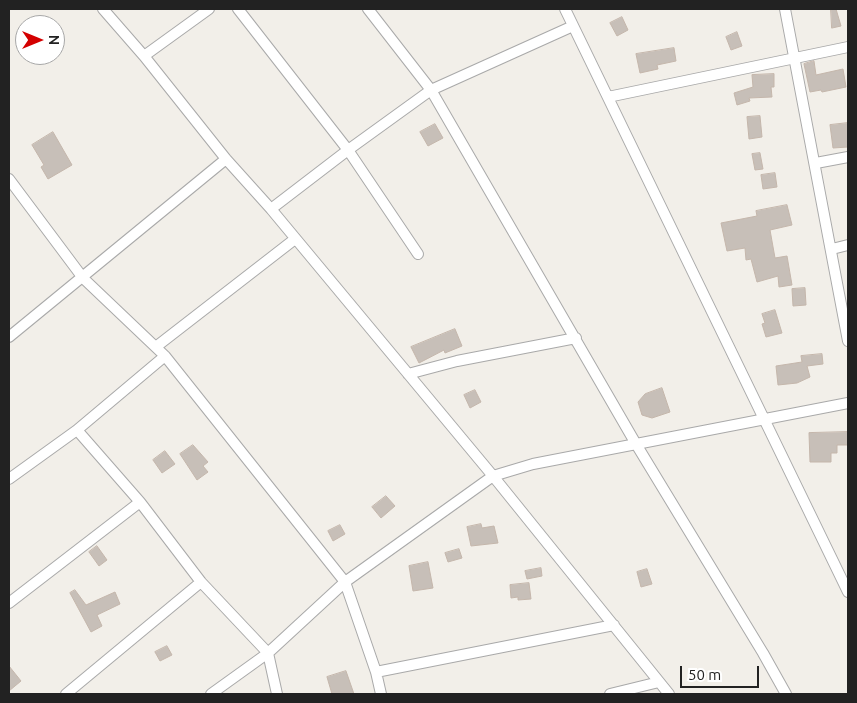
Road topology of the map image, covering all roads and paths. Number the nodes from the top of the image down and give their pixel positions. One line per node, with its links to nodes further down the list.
1 (103, 9): 9 (street)
2 (209, 9): 9 (street)
3 (238, 9): 13 (street)
4 (368, 9): 11 (street)
5 (565, 9): 7 (street)
6 (786, 9): 10 (street)
7 (573, 26): 11 (street); 12 (street)
8 (848, 47): 10 (street)
9 (144, 56): 15 (street)
10 (795, 58): 12 (street); 16 (street)
11 (431, 90): 13 (street); 26 (street)
12 (608, 97): 32 (street)
13 (348, 150): 18 (street); 22 (street)
14 (848, 157): 16 (street)
15 (226, 159): 18 (street); 23 (street)
16 (816, 163): 21 (street)
17 (9, 179): 23 (street)
18 (271, 209): 19 (street)
19 (295, 239): 28 (street); 30 (street)
20 (848, 245): 21 (street)
21 (832, 249): 24 (street)
22 (418, 254)
23 (83, 278): 25 (street); 28 (street)
24 (846, 320): 27 (street)
25 (9, 337)
26 (576, 338): 30 (street); 34 (street)
27 (848, 341)
28 (156, 346): 29 (street)
29 (164, 356): 33 (street); 39 (street)
30 (408, 374): 35 (street)
31 (848, 403): 32 (street)
32 (764, 420): 34 (street); 40 (street)
33 (77, 430): 36 (street); 37 (street)
34 (636, 444): 35 (street); 52 (street)
35 (493, 476): 39 (street); 42 (street)
36 (9, 480)
37 (140, 502): 38 (street); 41 (street)
38 (201, 582): 43 (street); 46 (street)
39 (345, 582): 43 (street); 44 (street)
40 (848, 592)
41 (9, 603)
42 (614, 625): 44 (street); 45 (street)
43 (268, 653): 47 (street); 48 (street)
44 (376, 672): 49 (street)
45 (659, 682): 50 (street); 51 (street)
46 (66, 694)
47 (211, 694)
48 (277, 694)
49 (381, 694)
50 (610, 694)
51 (669, 694)
52 (786, 694)

